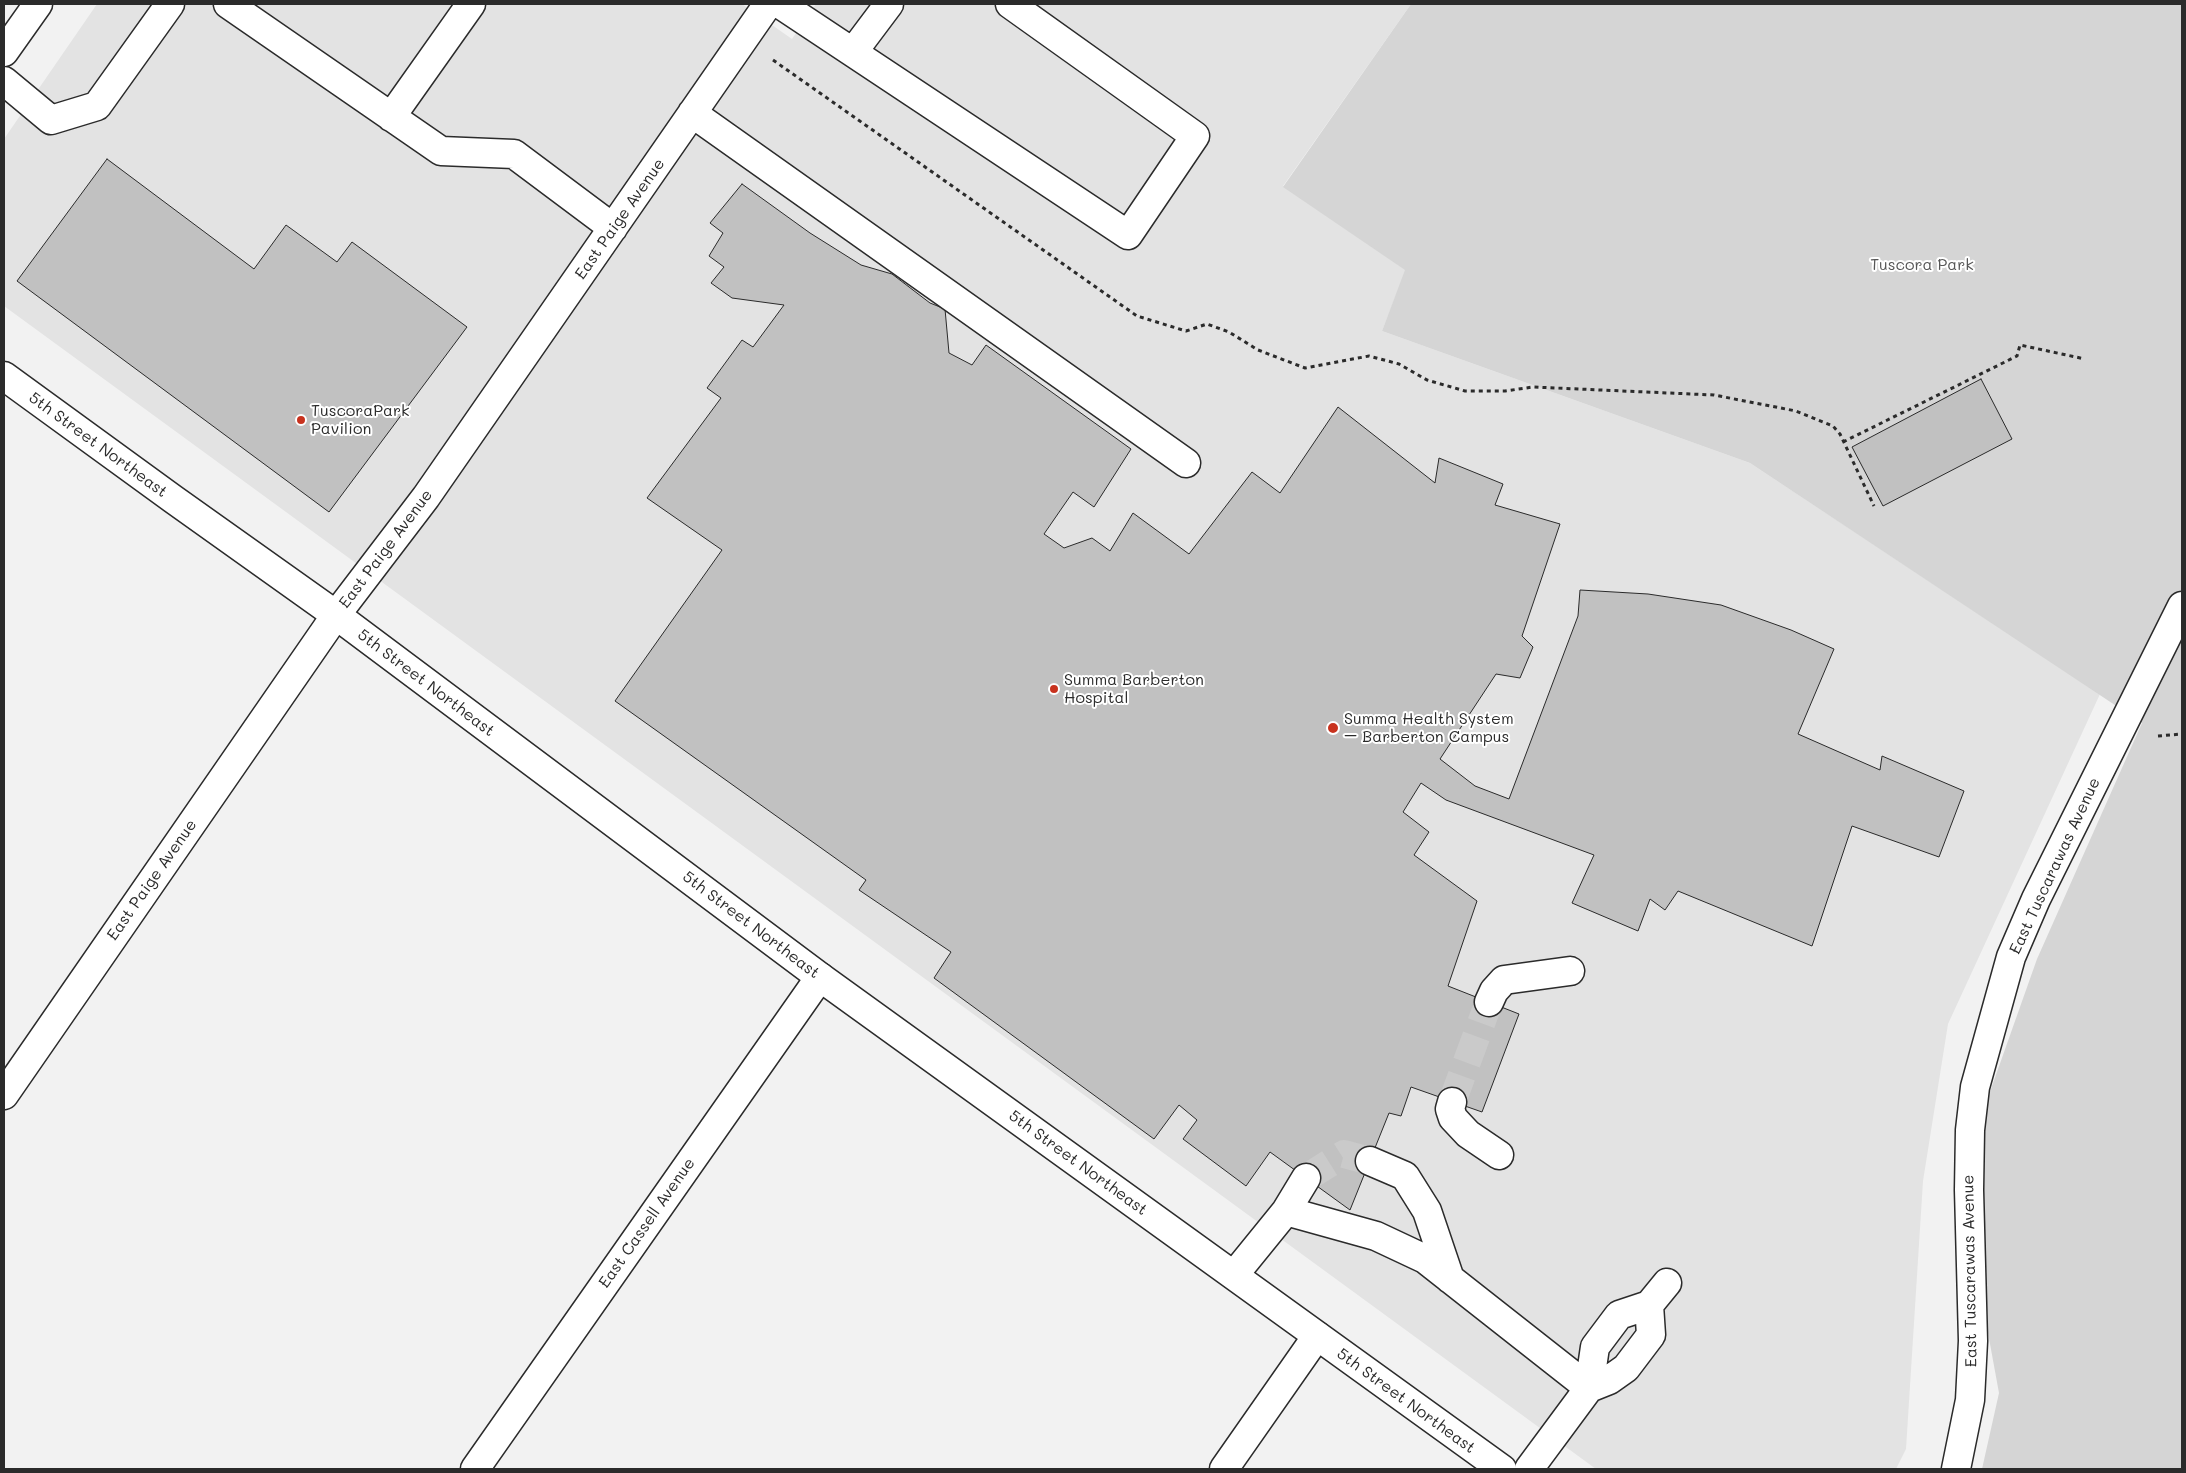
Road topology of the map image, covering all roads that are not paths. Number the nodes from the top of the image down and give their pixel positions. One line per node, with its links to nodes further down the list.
1 (38, 4): 9 (street)
2 (170, 4): 11 (street)
3 (228, 4): 13 (street)
4 (471, 4): 13 (street)
5 (768, 4): 12 (street, East Paige Avenue)
6 (780, 4): 10 (street)
7 (889, 4): 10 (street)
8 (1010, 4): 10 (street)
9 (4, 52)
10 (853, 52)
11 (4, 81)
12 (692, 114): 14 (street, East Paige Avenue); 16 (street)
13 (391, 117): 14 (street)
14 (613, 228): 18 (street, East Paige Avenue)
15 (4, 376): 18 (street, 5th Street Northeast)
16 (1186, 463)
17 (2182, 606): 38 (street, East Tuscarawas Avenue)
18 (336, 615): 20 (street, 5th Street Northeast); 22 (street, East Paige Avenue)
19 (1570, 971): 21 (street)
20 (820, 977): 28 (street, 5th Street Northeast); 34 (street, East Cassell Avenue)
21 (1489, 1002)
22 (4, 1095)
23 (1452, 1102): 24 (street)
24 (1499, 1155)
25 (1370, 1162): 29 (street)
26 (1306, 1178): 27 (street)
27 (1286, 1211): 28 (street); 29 (street)
28 (1234, 1275): 32 (street, 5th Street Northeast)
29 (1450, 1279): 33 (street)
30 (1667, 1283): 31 (street)
31 (1649, 1305): 33 (street); 33 (street)
32 (1317, 1336): 35 (street); 36 (street, 5th Street Northeast)
33 (1589, 1388): 37 (street)
34 (475, 1469)
35 (1224, 1469)
36 (1502, 1469)
37 (1529, 1469)
38 (1956, 1469)

